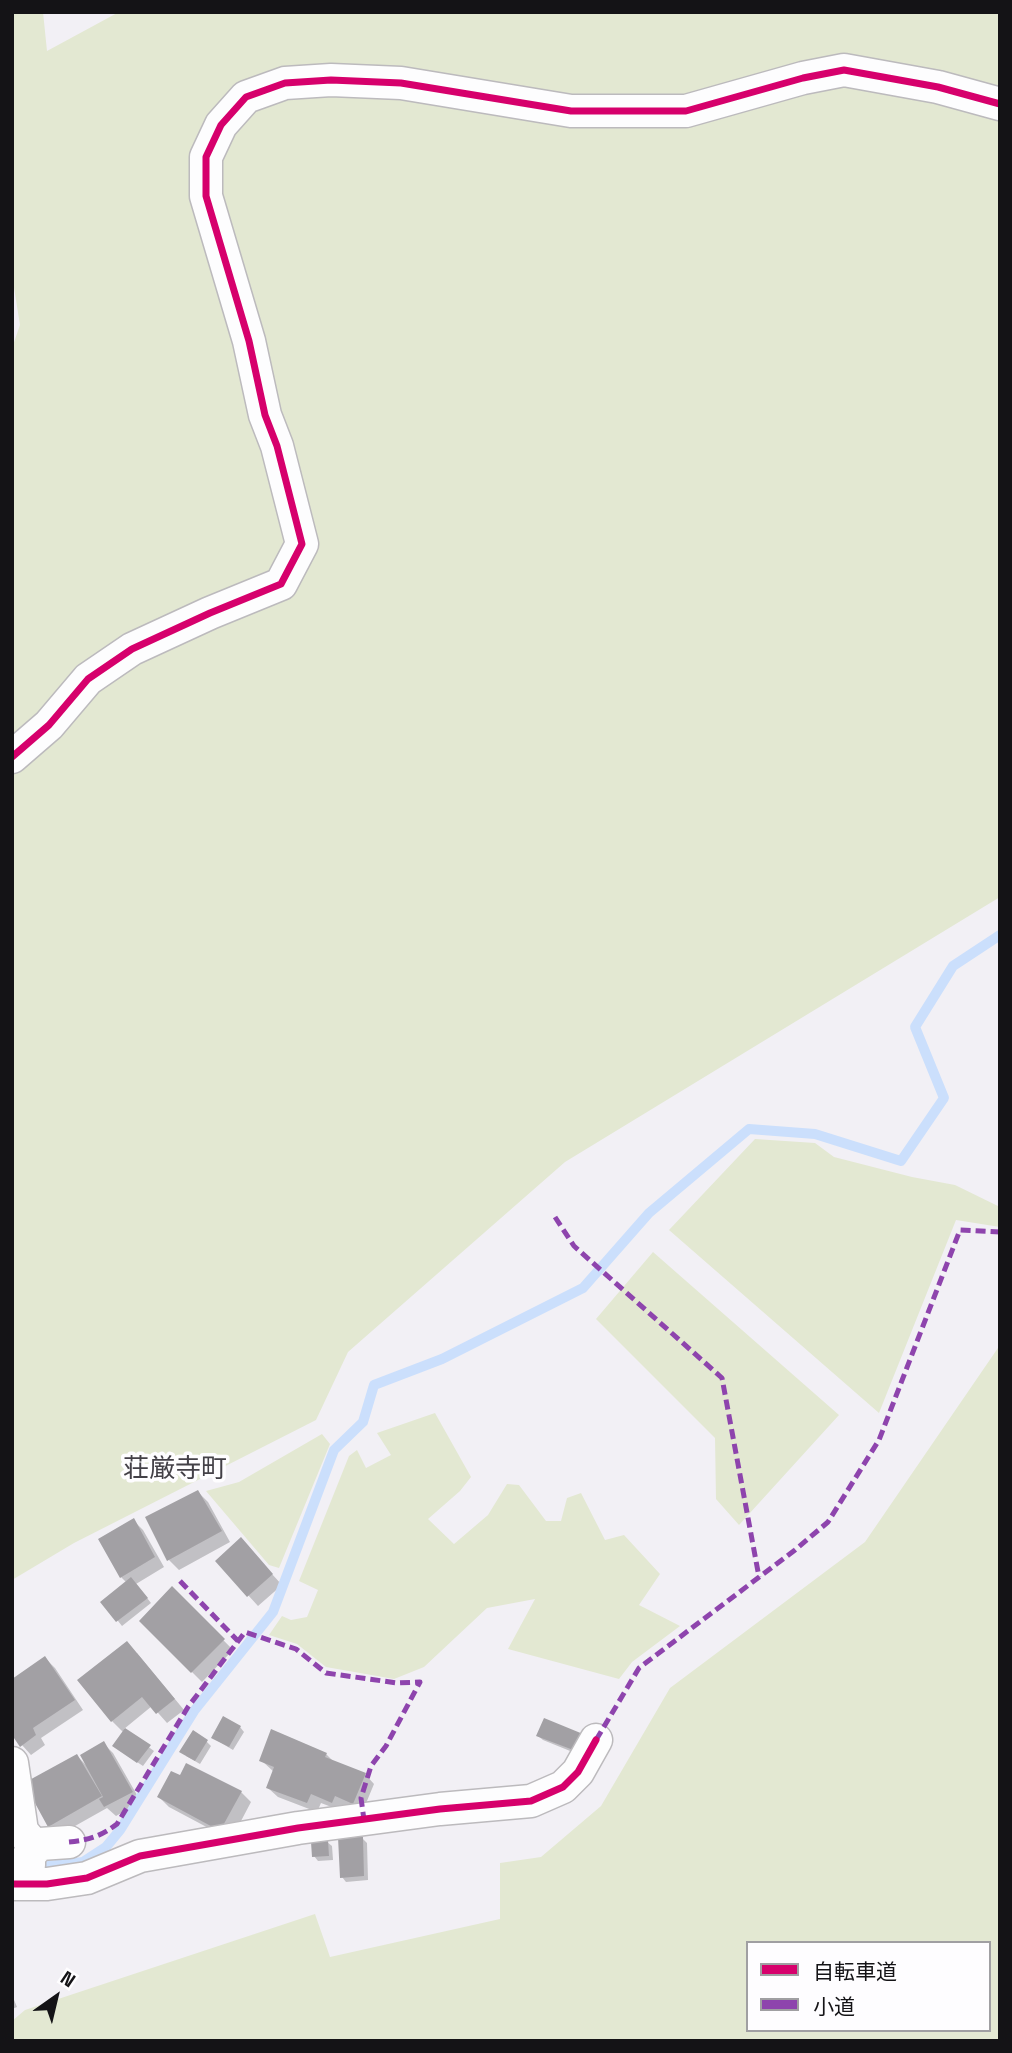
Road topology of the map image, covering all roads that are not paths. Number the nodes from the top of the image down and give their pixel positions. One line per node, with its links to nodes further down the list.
1 (1000, 104): 2 (street)
2 (12, 757)
3 (596, 1740): 6 (street)
4 (12, 1763): 6 (street)
5 (69, 1842): 6 (street)
6 (27, 1869)

